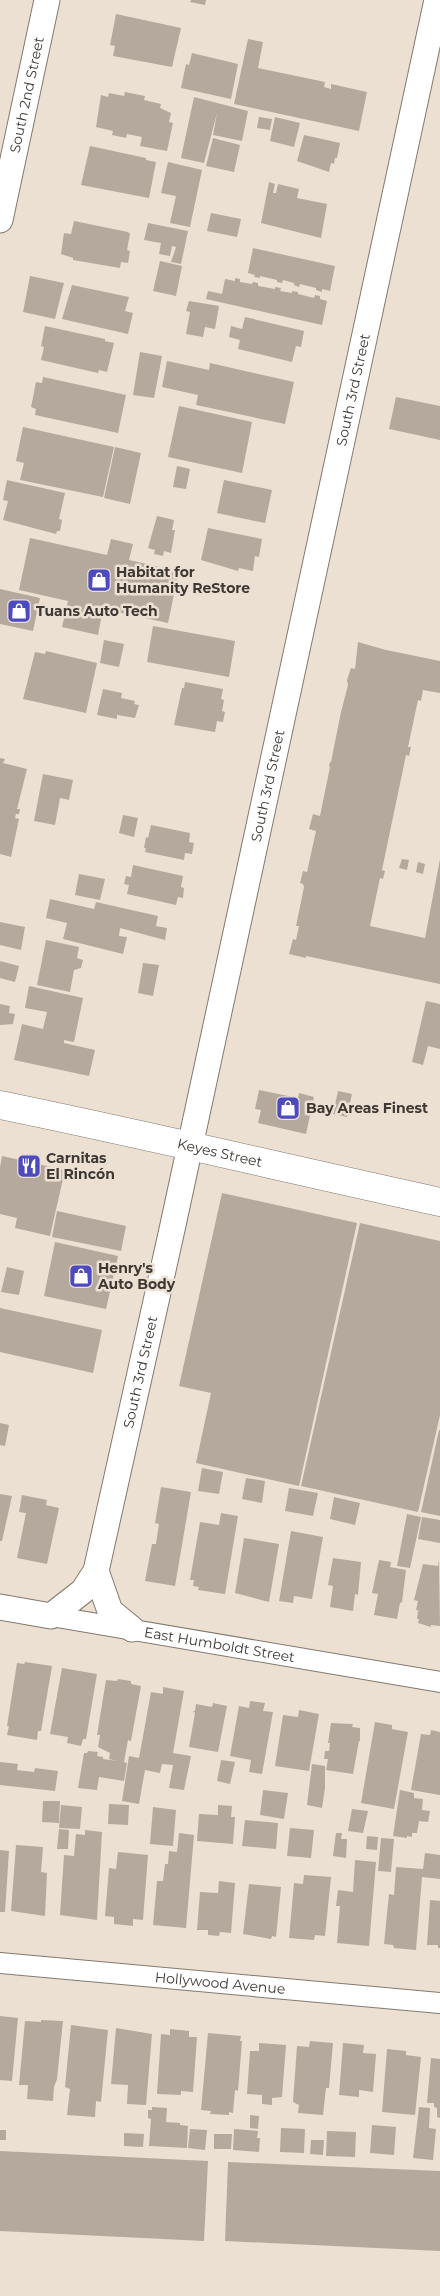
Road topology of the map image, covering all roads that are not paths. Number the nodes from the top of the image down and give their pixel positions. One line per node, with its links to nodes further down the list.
1 (47, 0): 3 (street, South 2nd Street)
2 (437, 0): 5 (street, South 3rd Street)
3 (0, 220)
4 (0, 1105): 5 (main road, Keyes Street)
5 (189, 1147): 6 (main road, Keyes Street); 7 (street, South 3rd Street)
6 (440, 1202)
7 (96, 1571): 9 (street); 10 (street)
8 (0, 1606): 9 (street, East Humboldt Street)
9 (51, 1616): 10 (street, East Humboldt Street)
10 (132, 1629): 11 (street, East Humboldt Street)
11 (440, 1682)
12 (0, 1963): 13 (street, Hollywood Avenue)
13 (440, 2003)

